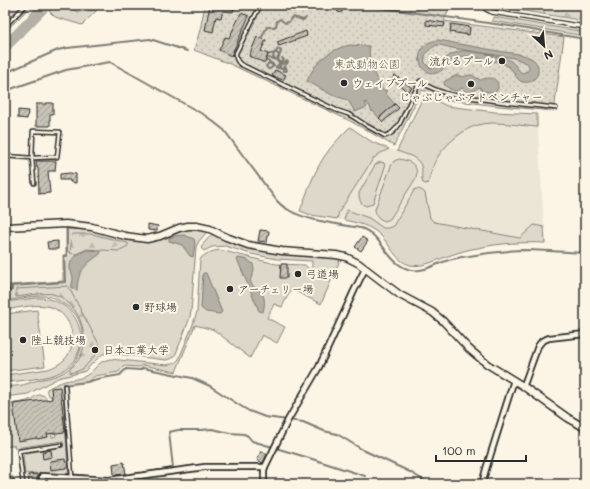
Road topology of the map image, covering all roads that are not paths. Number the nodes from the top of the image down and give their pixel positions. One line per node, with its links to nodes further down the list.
1 (26, 5): 6 (lane)
2 (280, 5): 8 (lane)
3 (340, 5): 5 (street)
4 (483, 5): 7 (street)
5 (340, 10)
6 (5, 26)
7 (585, 27)
8 (556, 108)
9 (5, 156): 10 (lane)
10 (32, 158): 10 (lane); 11 (lane)
11 (34, 183)
12 (5, 227): 13 (street)
13 (365, 269): 15 (street); 20 (street)
14 (585, 334): 17 (street)
15 (514, 380): 17 (street); 25 (street)
16 (65, 386): 21 (lane)
17 (523, 386): 18 (street)
18 (585, 428)
19 (61, 445): 22 (lane)
20 (265, 467): 21 (street); 24 (street)
21 (72, 478): 23 (street)
22 (23, 484)
23 (43, 484)
24 (264, 484)
25 (482, 484)

